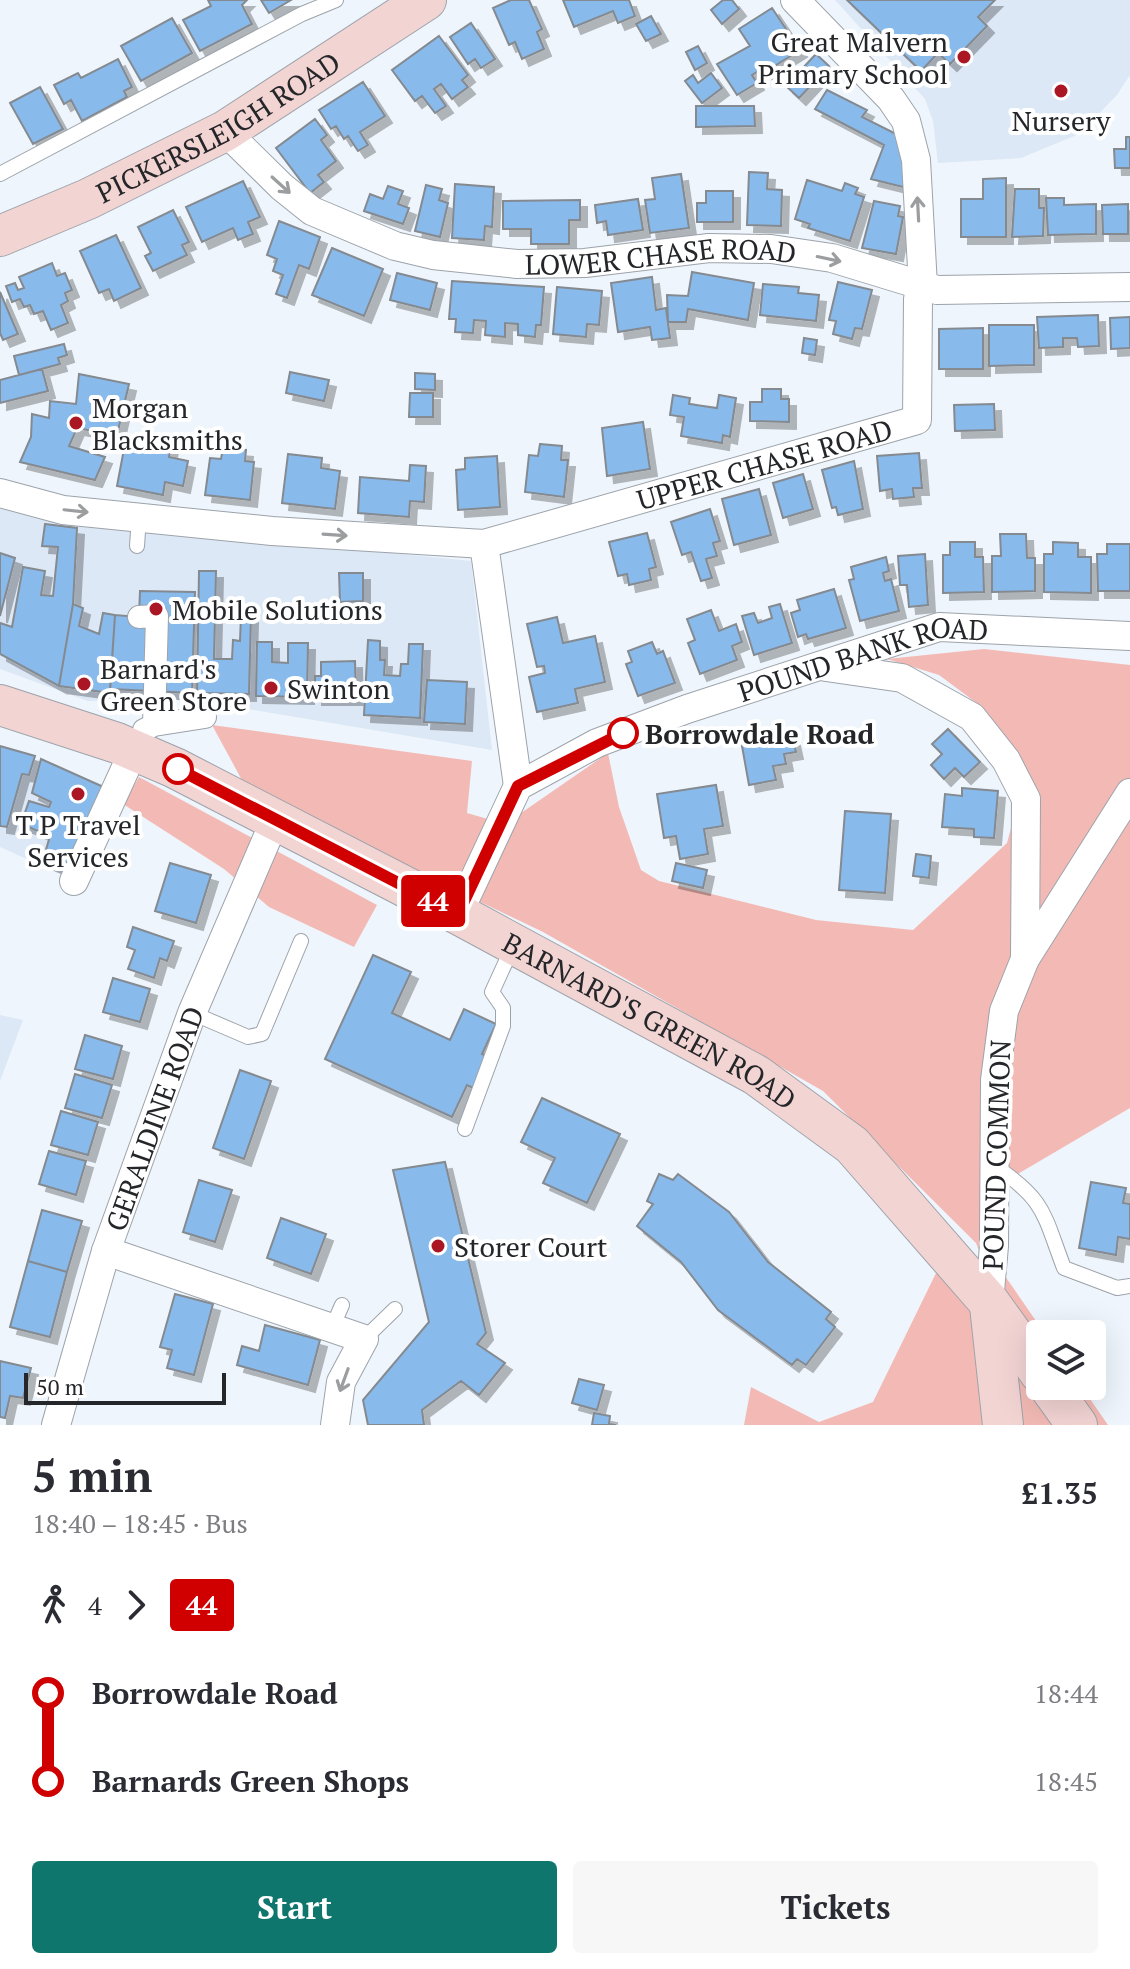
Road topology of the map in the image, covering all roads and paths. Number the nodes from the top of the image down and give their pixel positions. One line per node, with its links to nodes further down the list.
1 (336, 0): 5 (lane, PICKERSLEIGH ROAD)
2 (426, 0): 4 (main road, PICKERSLEIGH ROAD)
3 (795, 0): 7 (street, one-way to 3)
4 (225, 131): 6 (main road, PICKERSLEIGH ROAD); 7 (street, LOWER CHASE ROAD, one-way to 7)
5 (0, 174)
6 (0, 236)
7 (923, 286): 8 (street, LOWER CHASE ROAD); 11 (street, UPPER CHASE ROAD)
8 (1130, 287)
9 (0, 493): 10 (street, UPPER CHASE ROAD, one-way to 10)
10 (139, 517): 11 (street, UPPER CHASE ROAD, one-way to 11); 12 (lane)
11 (484, 544): 19 (street)
12 (137, 546)
13 (139, 617): 18 (street)
14 (1130, 636): 15 (street, POUND BANK ROAD)
15 (816, 666): 19 (street, POUND BANK ROAD); 26 (street, POUND COMMON)
16 (0, 705): 18 (main road, BARNARD'S GREEN ROAD)
17 (205, 717): 18 (street)
18 (135, 739): 21 (main road, BARNARD'S GREEN ROAD); 22 (street)
19 (518, 786): 23 (street)
20 (1130, 793): 26 (street)
21 (275, 820): 23 (main road, BARNARD'S GREEN ROAD); 27 (street, GERALDINE ROAD)
22 (74, 881)
23 (458, 914): 25 (main road, BARNARD'S GREEN ROAD)
24 (301, 941): 27 (lane)
25 (513, 946): 28 (lane); 32 (main road, BARNARD'S GREEN ROAD)
26 (1025, 959): 29 (street, POUND COMMON)
27 (192, 1013): 30 (street, GERALDINE ROAD)
28 (465, 1129)
29 (992, 1163): 31 (lane); 32 (street, POUND COMMON)
30 (106, 1251): 34 (street); 37 (street, GERALDINE ROAD)
31 (1130, 1286)
32 (989, 1302): 35 (main road, BARNARD'S GREEN ROAD); 39 (main road)
33 (395, 1309): 34 (lane)
34 (364, 1339): 38 (street, one-way to 38)
35 (1026, 1354)
36 (1059, 1400): 40 (main road)
37 (56, 1425)
38 (335, 1425)
39 (1003, 1425)
40 (1077, 1425)

